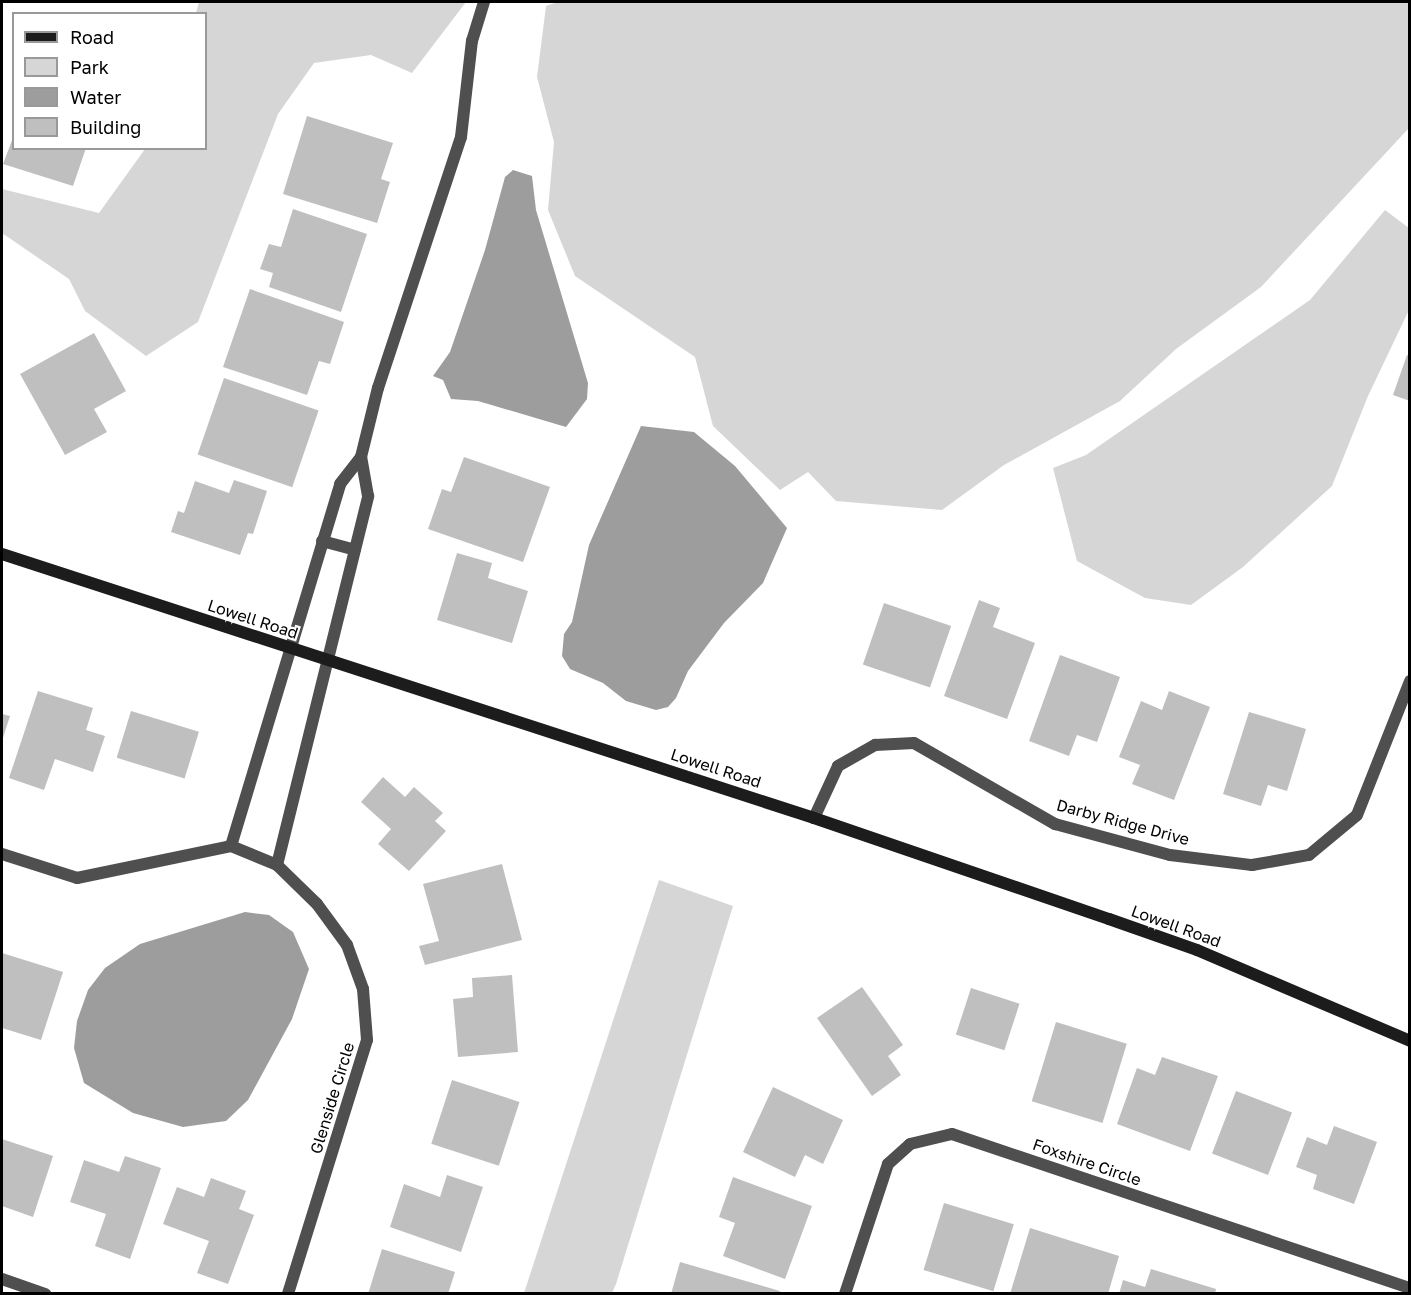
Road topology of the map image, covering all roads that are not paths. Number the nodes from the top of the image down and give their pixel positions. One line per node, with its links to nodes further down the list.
1 (484, 2): 2 (street)
2 (361, 457): 3 (street); 4 (street)
3 (322, 541): 4 (street); 6 (street)
4 (355, 550): 7 (street)
5 (2, 554): 6 (street, Lowell Road)
6 (289, 648): 7 (street, Lowell Road); 10 (street)
7 (329, 663): 9 (street, Lowell Road); 12 (street)
8 (1410, 681): 9 (street, Darby Ridge Drive)
9 (814, 818): 13 (street, Lowell Road)
10 (231, 846): 11 (street); 12 (street, Glenside Circle)
11 (2, 854)
12 (277, 865): 17 (street, Glenside Circle)
13 (1410, 1041)
14 (2, 1279): 16 (street)
15 (1410, 1288): 18 (street, Foxshire Circle)
16 (45, 1293)
17 (288, 1293)
18 (845, 1293)

